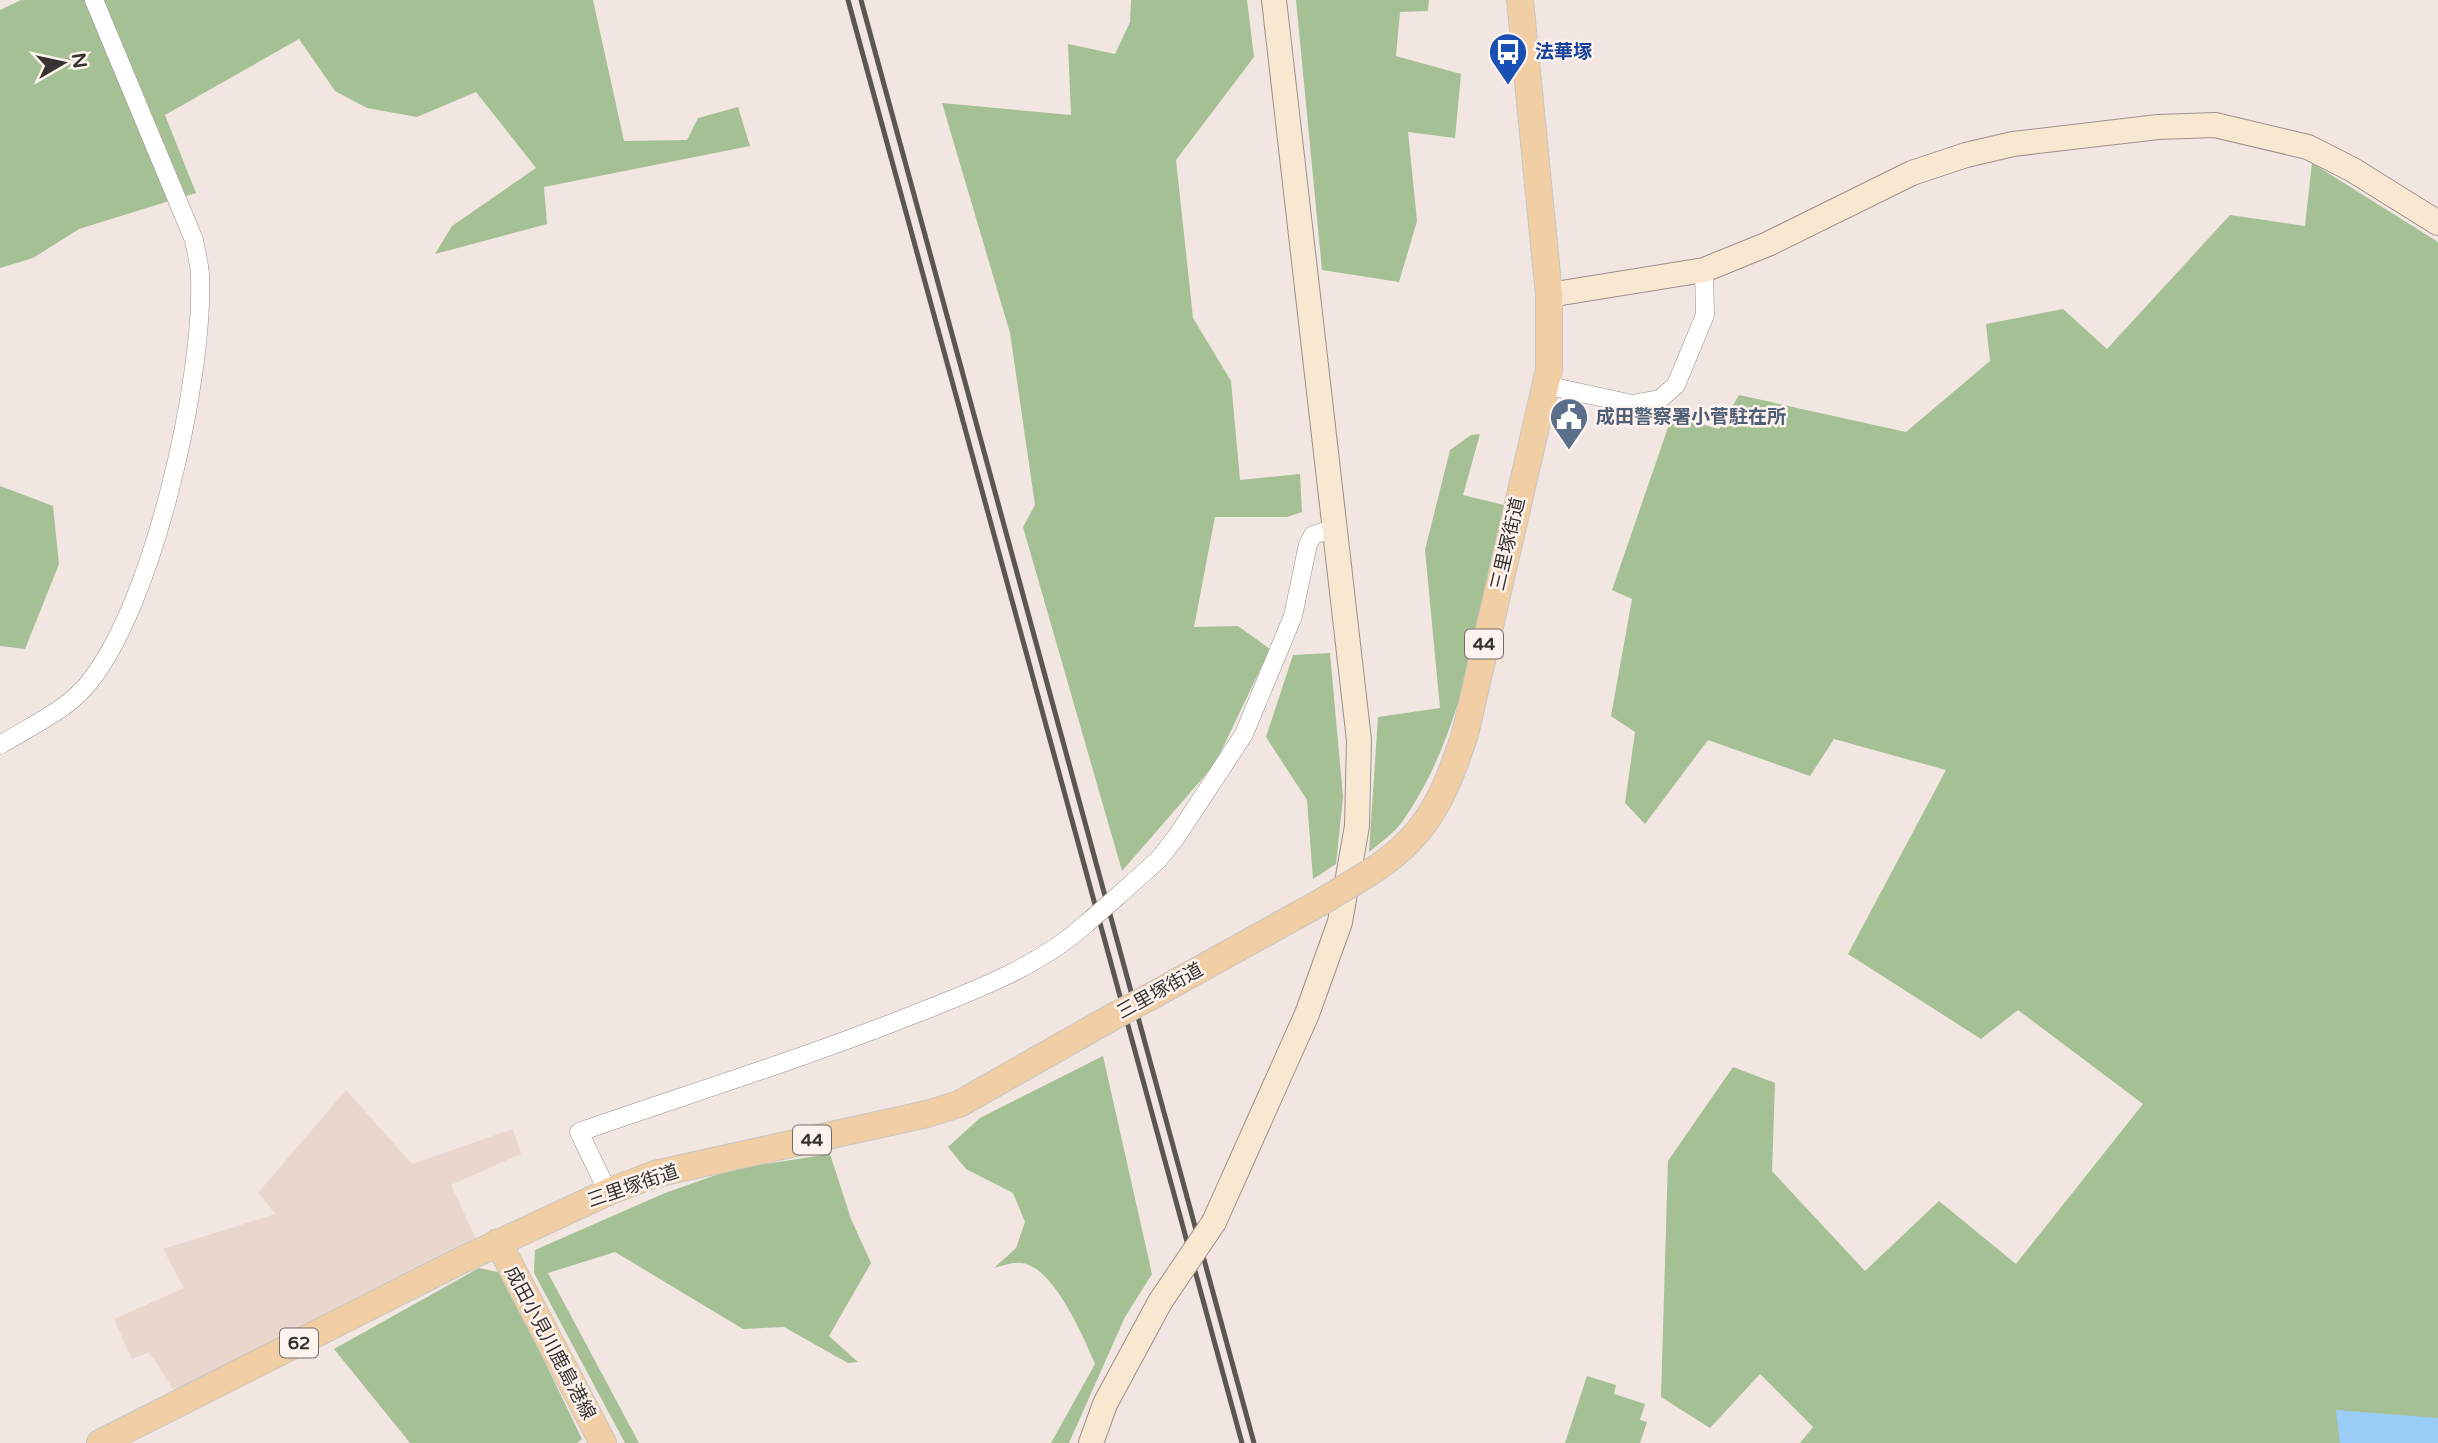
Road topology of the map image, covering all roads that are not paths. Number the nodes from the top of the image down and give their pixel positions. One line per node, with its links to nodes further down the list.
1 (94, 0): 9 (street)
2 (1274, 0): 8 (street)
3 (1520, 0): 6 (main road, 三里塚街道 / 44)
4 (2438, 223): 5 (street)
5 (1704, 270): 6 (street); 7 (street)
6 (1549, 295): 7 (main road, 三里塚街道 / 44)
7 (1545, 385): 10 (main road, 三里塚街道 / 44, bridge)
8 (1335, 528): 10 (street, bridge); 14 (street, bridge)
9 (0, 745)
10 (608, 1192): 11 (main road, 三里塚街道 / 44)
11 (498, 1242): 12 (main road, 三里塚街道 / 62); 13 (main road, 成田小見川鹿島港線)
12 (100, 1443)
13 (603, 1443)
14 (1091, 1443)

